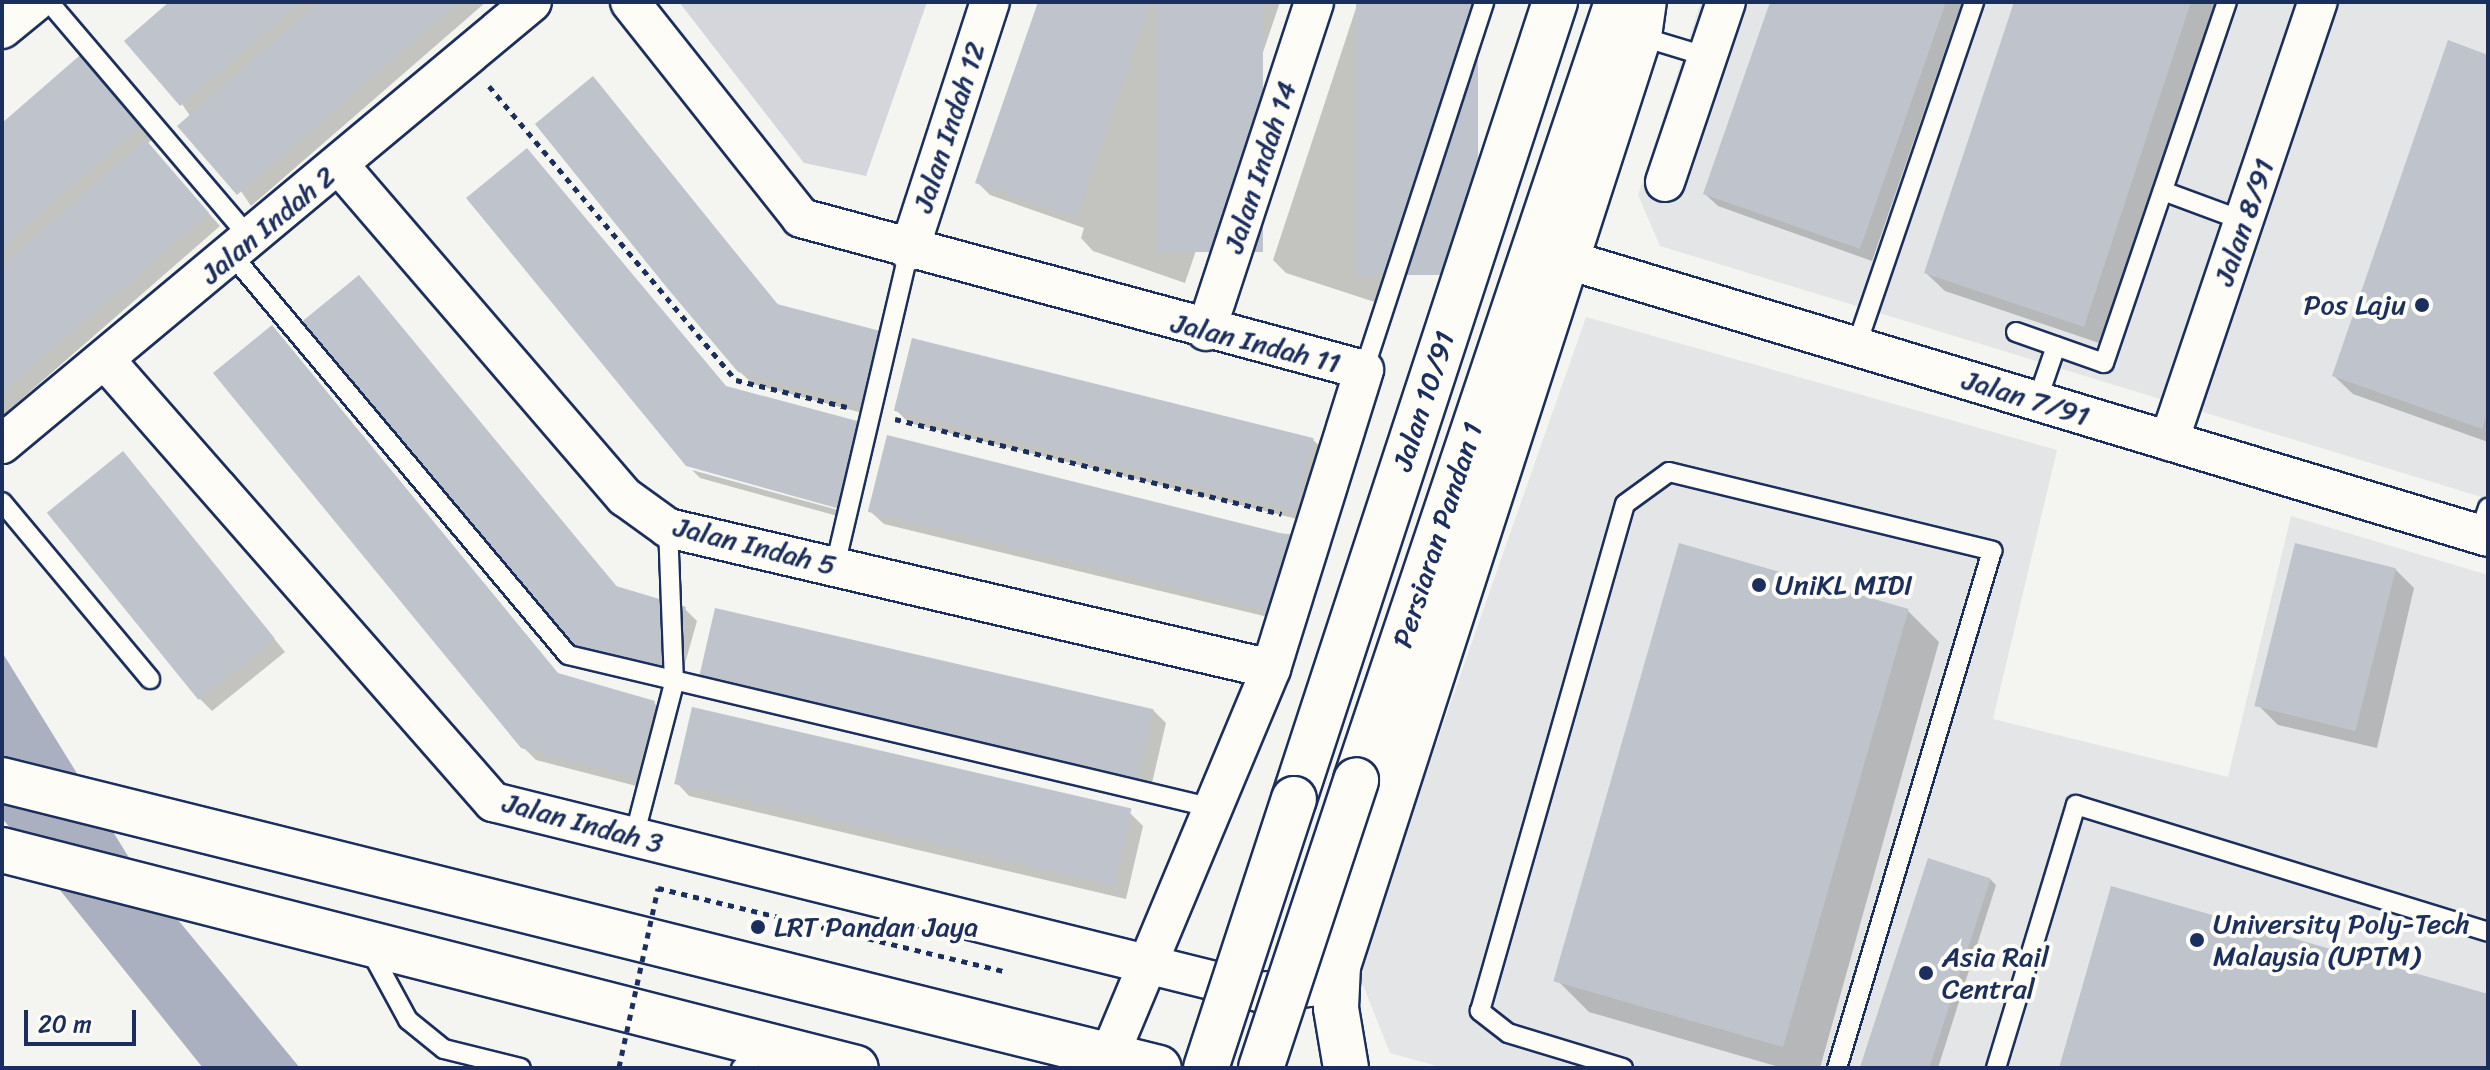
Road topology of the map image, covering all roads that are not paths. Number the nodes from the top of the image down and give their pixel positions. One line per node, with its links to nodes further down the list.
1 (35, 2): 14 (street)
2 (49, 2): 20 (lane)
3 (532, 2): 16 (street, Jalan Indah 2)
4 (630, 2): 21 (street, Jalan Indah 11)
5 (990, 2): 21 (street, Jalan Indah 12)
6 (1314, 2): 23 (street, Jalan Indah 14)
7 (1484, 2): 28 (lane)
8 (1555, 2): 52 (main road, Jalan 10/91, bridge)
9 (1726, 2): 15 (street)
10 (1974, 2): 26 (lane)
11 (2227, 2): 18 (lane)
12 (2318, 2): 19 (street, Jalan 8/91)
13 (1633, 13): 15 (lane); 22 (main road); 53 (main road, Persiaran Pandan 1, bridge)
14 (2, 29)
15 (1708, 57): 17 (street)
16 (339, 165): 20 (street, Jalan Indah 2); 34 (street, Jalan Indah 5)
17 (1665, 182)
18 (2163, 191): 19 (lane); 25 (lane)
19 (2244, 221): 30 (street, Jalan 8/91)
20 (242, 247): 27 (street, Jalan Indah 2); 38 (lane)
21 (909, 251): 23 (street, Jalan Indah 11); 35 (lane)
22 (1565, 259): 26 (street, Jalan 7/91); 46 (main road)
23 (1206, 331): 28 (street, Jalan Indah 11)
24 (2016, 332): 25 (lane)
25 (2056, 346): 29 (lane)
26 (1856, 347): 29 (street, Jalan 7/91)
27 (106, 361): 31 (street, Jalan Indah 2); 41 (street, Jalan Indah 3)
28 (1364, 370): 36 (street, Jalan Indah 11)
29 (2037, 401): 30 (street, Jalan 7/91)
30 (2169, 441): 33 (street, Jalan 7/91)
31 (2, 444)
32 (2, 502): 37 (lane)
33 (2485, 526)
34 (668, 528): 35 (street, Jalan Indah 5); 38 (lane)
35 (835, 566): 36 (street, Jalan Indah 5)
36 (1271, 669): 40 (street, Jalan Indah 11)
37 (150, 679)
38 (674, 683): 40 (lane); 41 (lane)
39 (2, 780): 47 (main road)
40 (1213, 808): 45 (street, Jalan Indah 11)
41 (634, 837): 45 (street, Jalan Indah 3)
42 (2, 850): 44 (main road)
43 (2488, 932): 57 (lane)
44 (365, 942): 48 (main road); 49 (lane)
45 (1147, 964): 46 (street, Jalan Indah 3); 47 (street, Jalan Indah 11)
46 (1338, 966): 54 (main road)
47 (1109, 1057): 51 (main road)
48 (753, 1058): 50 (main road)
49 (521, 1068)
50 (856, 1068)
51 (1159, 1068)
52 (1206, 1068)
53 (1261, 1068)
54 (1346, 1068)
55 (1623, 1068): 56 (lane)
56 (1837, 1068)
57 (1996, 1068)

